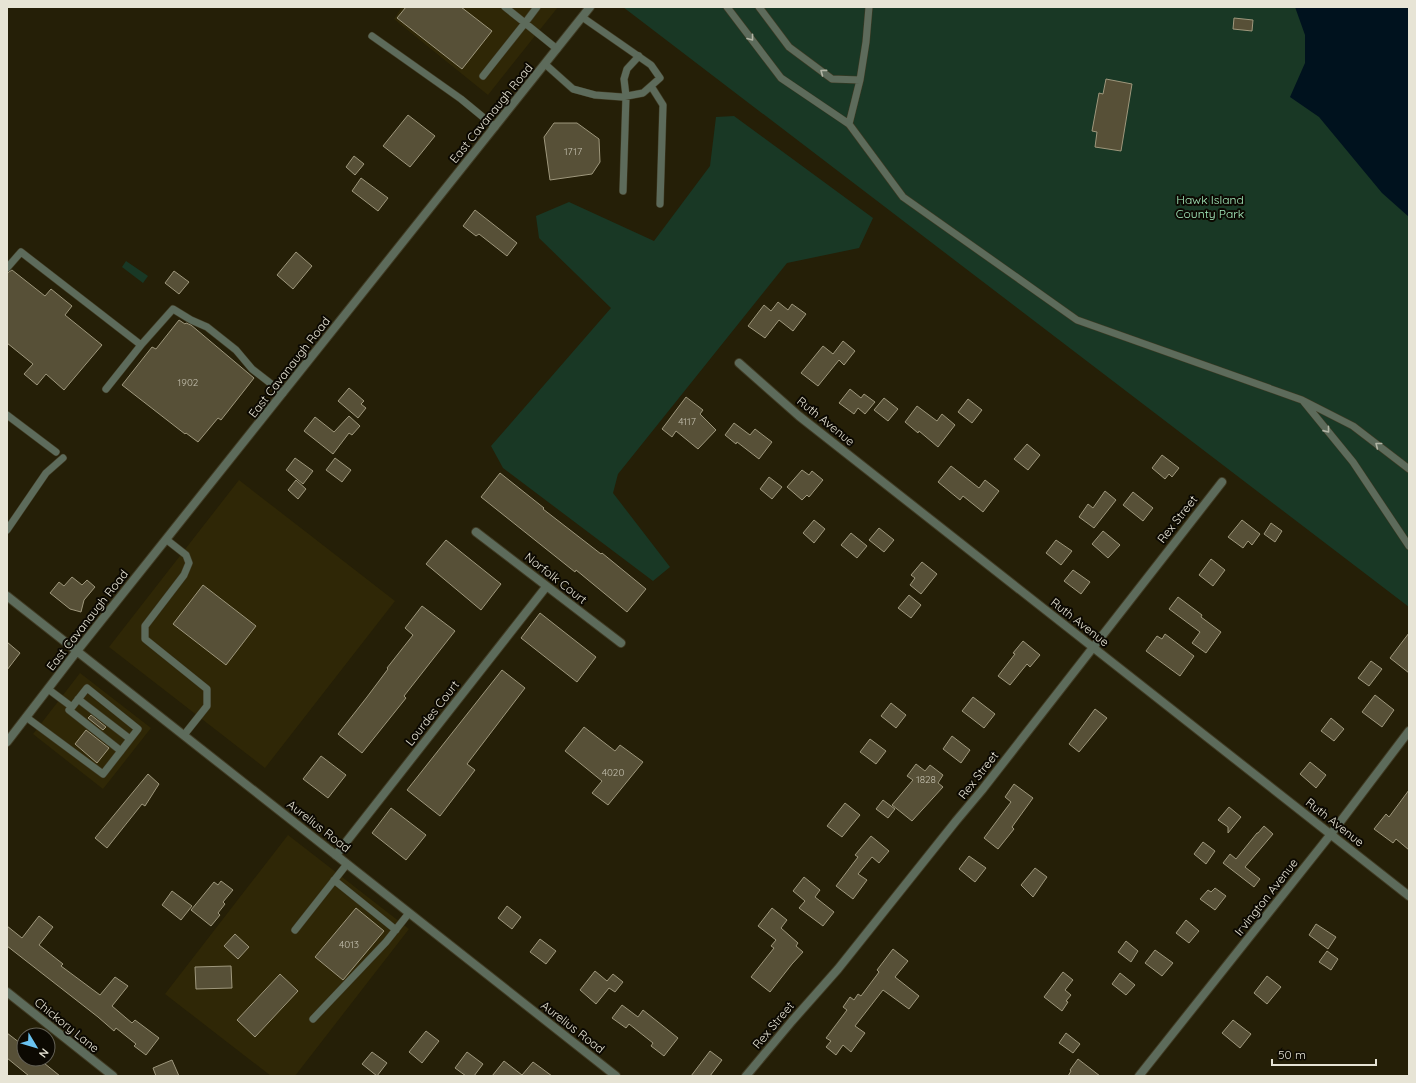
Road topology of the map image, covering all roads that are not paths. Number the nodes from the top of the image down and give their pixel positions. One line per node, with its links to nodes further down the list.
1 (505, 7): 8 (lane)
2 (537, 7): 8 (lane)
3 (590, 7): 7 (street, East Cavanaugh Road)
4 (727, 7): 17 (lane, one-way to 17)
5 (759, 7): 14 (lane, one-way to 5)
6 (869, 7): 14 (lane)
7 (582, 17): 10 (street, East Cavanaugh Road); 11 (lane)
8 (525, 23): 10 (lane); 13 (lane)
9 (372, 36): 18 (lane)
10 (557, 49): 12 (street, East Cavanaugh Road)
11 (639, 56): 15 (lane); 16 (lane)
12 (545, 64): 16 (lane); 18 (street, East Cavanaugh Road)
13 (482, 76)
14 (860, 80): 17 (lane)
15 (651, 86): 16 (lane); 20 (lane)
16 (626, 96): 19 (lane)
17 (849, 124): 26 (lane)
18 (495, 127): 25 (street, East Cavanaugh Road)
19 (623, 190)
20 (660, 204)
21 (7, 268): 22 (lane)
22 (141, 345): 24 (lane); 25 (lane)
23 (739, 363): 39 (street, Ruth Avenue)
24 (106, 389)
25 (283, 394): 34 (street, East Cavanaugh Road)
26 (1302, 400): 30 (lane, one-way to 26); 35 (lane, one-way to 35)
27 (7, 415): 28 (lane)
28 (56, 452)
29 (63, 458): 32 (lane)
30 (1409, 469)
31 (1222, 482): 39 (street, Rex Street)
32 (7, 530)
33 (476, 532): 36 (street, Norfolk Court)
34 (167, 540): 40 (street, East Cavanaugh Road); 46 (lane)
35 (1409, 546)
36 (546, 586): 38 (street, Norfolk Court); 51 (street, Lourdes Court)
37 (7, 596): 40 (street, Aurelius Road)
38 (621, 643)
39 (1093, 647): 50 (street, Ruth Avenue); 62 (street, Rex Street)
40 (77, 651): 41 (street, East Cavanaugh Road); 46 (street, Aurelius Road)
41 (48, 689): 43 (lane); 44 (street, East Cavanaugh Road)
42 (78, 699): 43 (lane); 47 (lane); 47 (lane)
43 (72, 707): 49 (lane)
44 (26, 717): 48 (street, East Cavanaugh Road); 49 (lane)
45 (1409, 731): 50 (street, Irvington Avenue)
46 (184, 735): 51 (street, Aurelius Road)
47 (130, 739): 49 (lane)
48 (7, 742)
49 (121, 751)
50 (1331, 834): 54 (street, Ruth Avenue); 63 (street, Irvington Avenue)
51 (336, 855): 52 (street, Aurelius Road)
52 (348, 864): 53 (lane); 55 (street, Aurelius Road)
53 (334, 880): 56 (lane); 57 (lane)
54 (1409, 896)
55 (410, 913): 57 (lane); 60 (street, Aurelius Road)
56 (295, 930)
57 (396, 930): 59 (lane)
58 (7, 992): 61 (street, Chickory Lane)
59 (313, 1019)
60 (612, 1075)
61 (113, 1076)
62 (746, 1076)
63 (1139, 1076)

